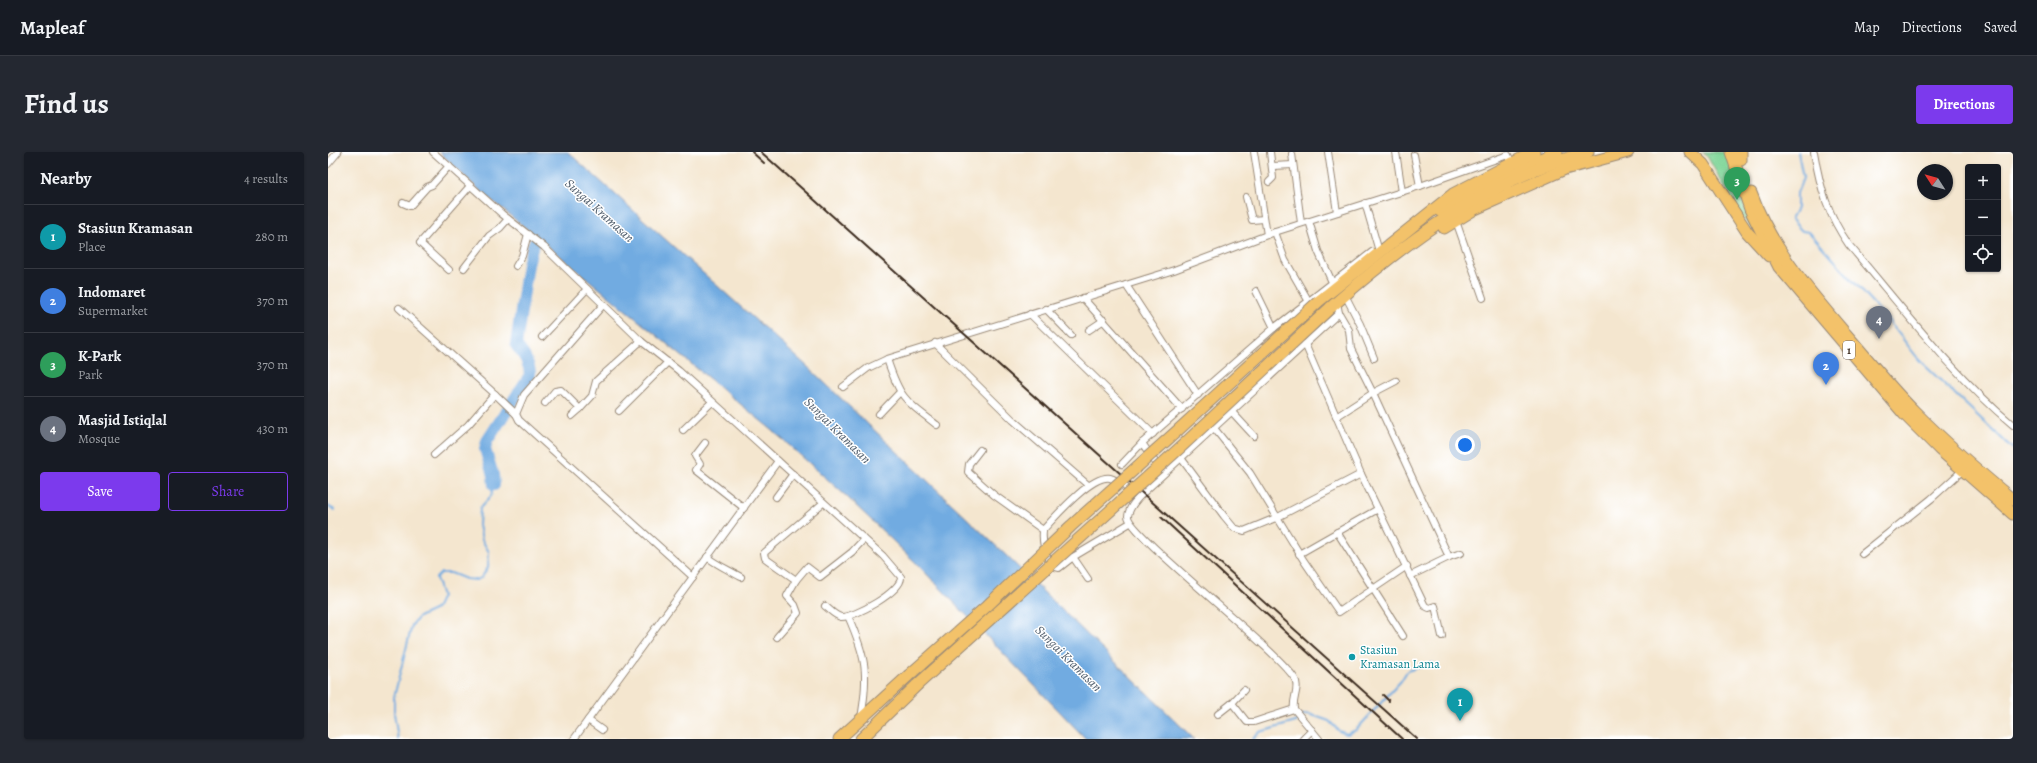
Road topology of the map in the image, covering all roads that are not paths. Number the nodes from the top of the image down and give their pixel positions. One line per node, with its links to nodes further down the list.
1 (338, 152): 18 (street)
2 (434, 152): 20 (street)
3 (1254, 152): 32 (street)
4 (1270, 152): 21 (street)
5 (1328, 152): 29 (street)
6 (1396, 152): 25 (street)
7 (1534, 152): 17 (highway)
8 (1557, 152): 30 (highway)
9 (1588, 152): 30 (highway)
10 (1628, 152): 30 (highway)
11 (1690, 152): 40 (highway)
12 (1731, 152): 40 (highway, 1)
13 (1814, 152): 83 (street)
14 (1292, 154): 19 (street)
15 (1414, 155): 24 (street)
16 (1740, 155): 102 (highway, 1)
17 (1512, 163): 24 (street); 38 (highway)
18 (328, 164)
19 (1294, 165): 21 (street); 34 (street)
20 (449, 166): 23 (street); 27 (street)
21 (1273, 166): 22 (street)
22 (1268, 182)
23 (470, 186): 31 (street); 42 (street)
24 (1420, 186): 25 (street)
25 (1402, 192): 28 (street)
26 (1246, 197): 32 (street)
27 (403, 203)
28 (1365, 203): 29 (street); 38 (street)
29 (1337, 212): 33 (street)
30 (1454, 213): 38 (highway); 48 (street); 50 (highway)
31 (508, 219): 36 (street); 41 (street)
32 (1264, 219): 37 (street)
33 (1309, 221): 34 (street); 43 (street)
34 (1301, 223): 35 (street)
35 (1275, 232): 37 (street); 49 (street)
36 (529, 234): 39 (street); 45 (street)
37 (1267, 235): 44 (street)
38 (1381, 249): 43 (street); 49 (highway)
39 (516, 266)
40 (1779, 266): 95 (highway, 1)
41 (464, 268)
42 (449, 270)
43 (1332, 282): 49 (street)
44 (1126, 285): 47 (street); 71 (street)
45 (587, 289): 51 (street); 59 (street)
46 (1256, 290): 56 (street)
47 (1083, 298): 53 (street); 55 (street)
48 (1483, 298)
49 (1313, 301): 56 (street); 135 (highway, bridge)
50 (1338, 304): 62 (street); 63 (street); 69 (street); 140 (highway, bridge)
51 (603, 306): 60 (street); 77 (street)
52 (399, 308): 70 (street)
53 (1046, 309): 54 (street); 58 (street)
54 (1030, 314): 61 (street); 86 (street)
55 (1104, 320): 57 (street); 75 (street)
56 (1274, 328): 71 (street)
57 (1089, 330)
58 (1071, 335)
59 (542, 337)
60 (641, 341): 65 (street); 74 (street)
61 (934, 343): 64 (street); 99 (street)
62 (1305, 344): 78 (street); 81 (street)
63 (1374, 358)
64 (887, 359): 67 (street); 68 (street)
65 (668, 362): 72 (street); 76 (street)
66 (1396, 381): 69 (street)
67 (843, 387)
68 (900, 393): 79 (street); 82 (street)
69 (1373, 393): 81 (street); 117 (street)
70 (495, 394): 77 (street); 91 (street)
71 (1198, 395): 75 (street)
72 (712, 402): 85 (street); 93 (street)
73 (545, 403): 74 (street)
74 (580, 409): 80 (street)
75 (1182, 409): 86 (street)
76 (619, 410)
77 (514, 412): 120 (street)
78 (1232, 412): 84 (street); 87 (street)
79 (879, 414)
80 (572, 416)
81 (1336, 417): 97 (street)
82 (937, 425)
83 (2013, 425)
84 (1214, 428): 92 (street); 107 (street)
85 (683, 430)
86 (1153, 434): 89 (street)
87 (1254, 436)
88 (705, 443): 104 (street)
89 (1142, 443): 94 (street); 98 (street)
90 (980, 450): 109 (street)
91 (434, 455)
92 (1181, 458): 98 (street); 107 (street)
93 (778, 461): 96 (street); 104 (street)
94 (1122, 464)
95 (1963, 470): 102 (highway, 1); 114 (street)
96 (793, 474): 100 (street); 103 (street)
97 (1361, 474): 105 (street); 107 (street)
98 (1164, 475): 101 (street)
99 (1088, 485): 101 (street); 109 (street)
100 (776, 497)
101 (1139, 497): 108 (street)
102 (2007, 499): 106 (highway, 1)
103 (823, 503): 111 (street); 123 (street)
104 (744, 508): 115 (street)
105 (1378, 508): 110 (street); 118 (street)
106 (2013, 514)
107 (1278, 517): 113 (street)
108 (1130, 522): 116 (street); 132 (street)
109 (1043, 530): 116 (street)
110 (1337, 532): 113 (street); 124 (street)
111 (864, 539): 123 (street); 126 (street)
112 (1461, 553): 117 (street)
113 (1299, 554): 124 (street)
114 (1862, 554)
115 (707, 557): 120 (street); 121 (street)
116 (1073, 557): 122 (street)
117 (1449, 557): 119 (street)
118 (1407, 566): 119 (street); 124 (street)
119 (1410, 576): 128 (street)
120 (692, 577): 134 (street)
121 (741, 577)
122 (1088, 579)
123 (796, 580): 129 (street)
124 (1372, 588): 127 (street)
125 (825, 606): 126 (street)
126 (848, 616): 135 (street)
127 (1402, 636)
128 (1442, 636)
129 (777, 637)
130 (1244, 690): 131 (street)
131 (1232, 703): 132 (street); 133 (street)
132 (1296, 711): 137 (street)
133 (1218, 714)
134 (588, 720): 136 (street); 138 (street)
135 (860, 722): 139 (highway)
136 (602, 730)
137 (1312, 730): 141 (street); 142 (street)
138 (574, 739)
139 (839, 739)
140 (861, 739)
141 (1303, 739)
142 (1319, 739)

